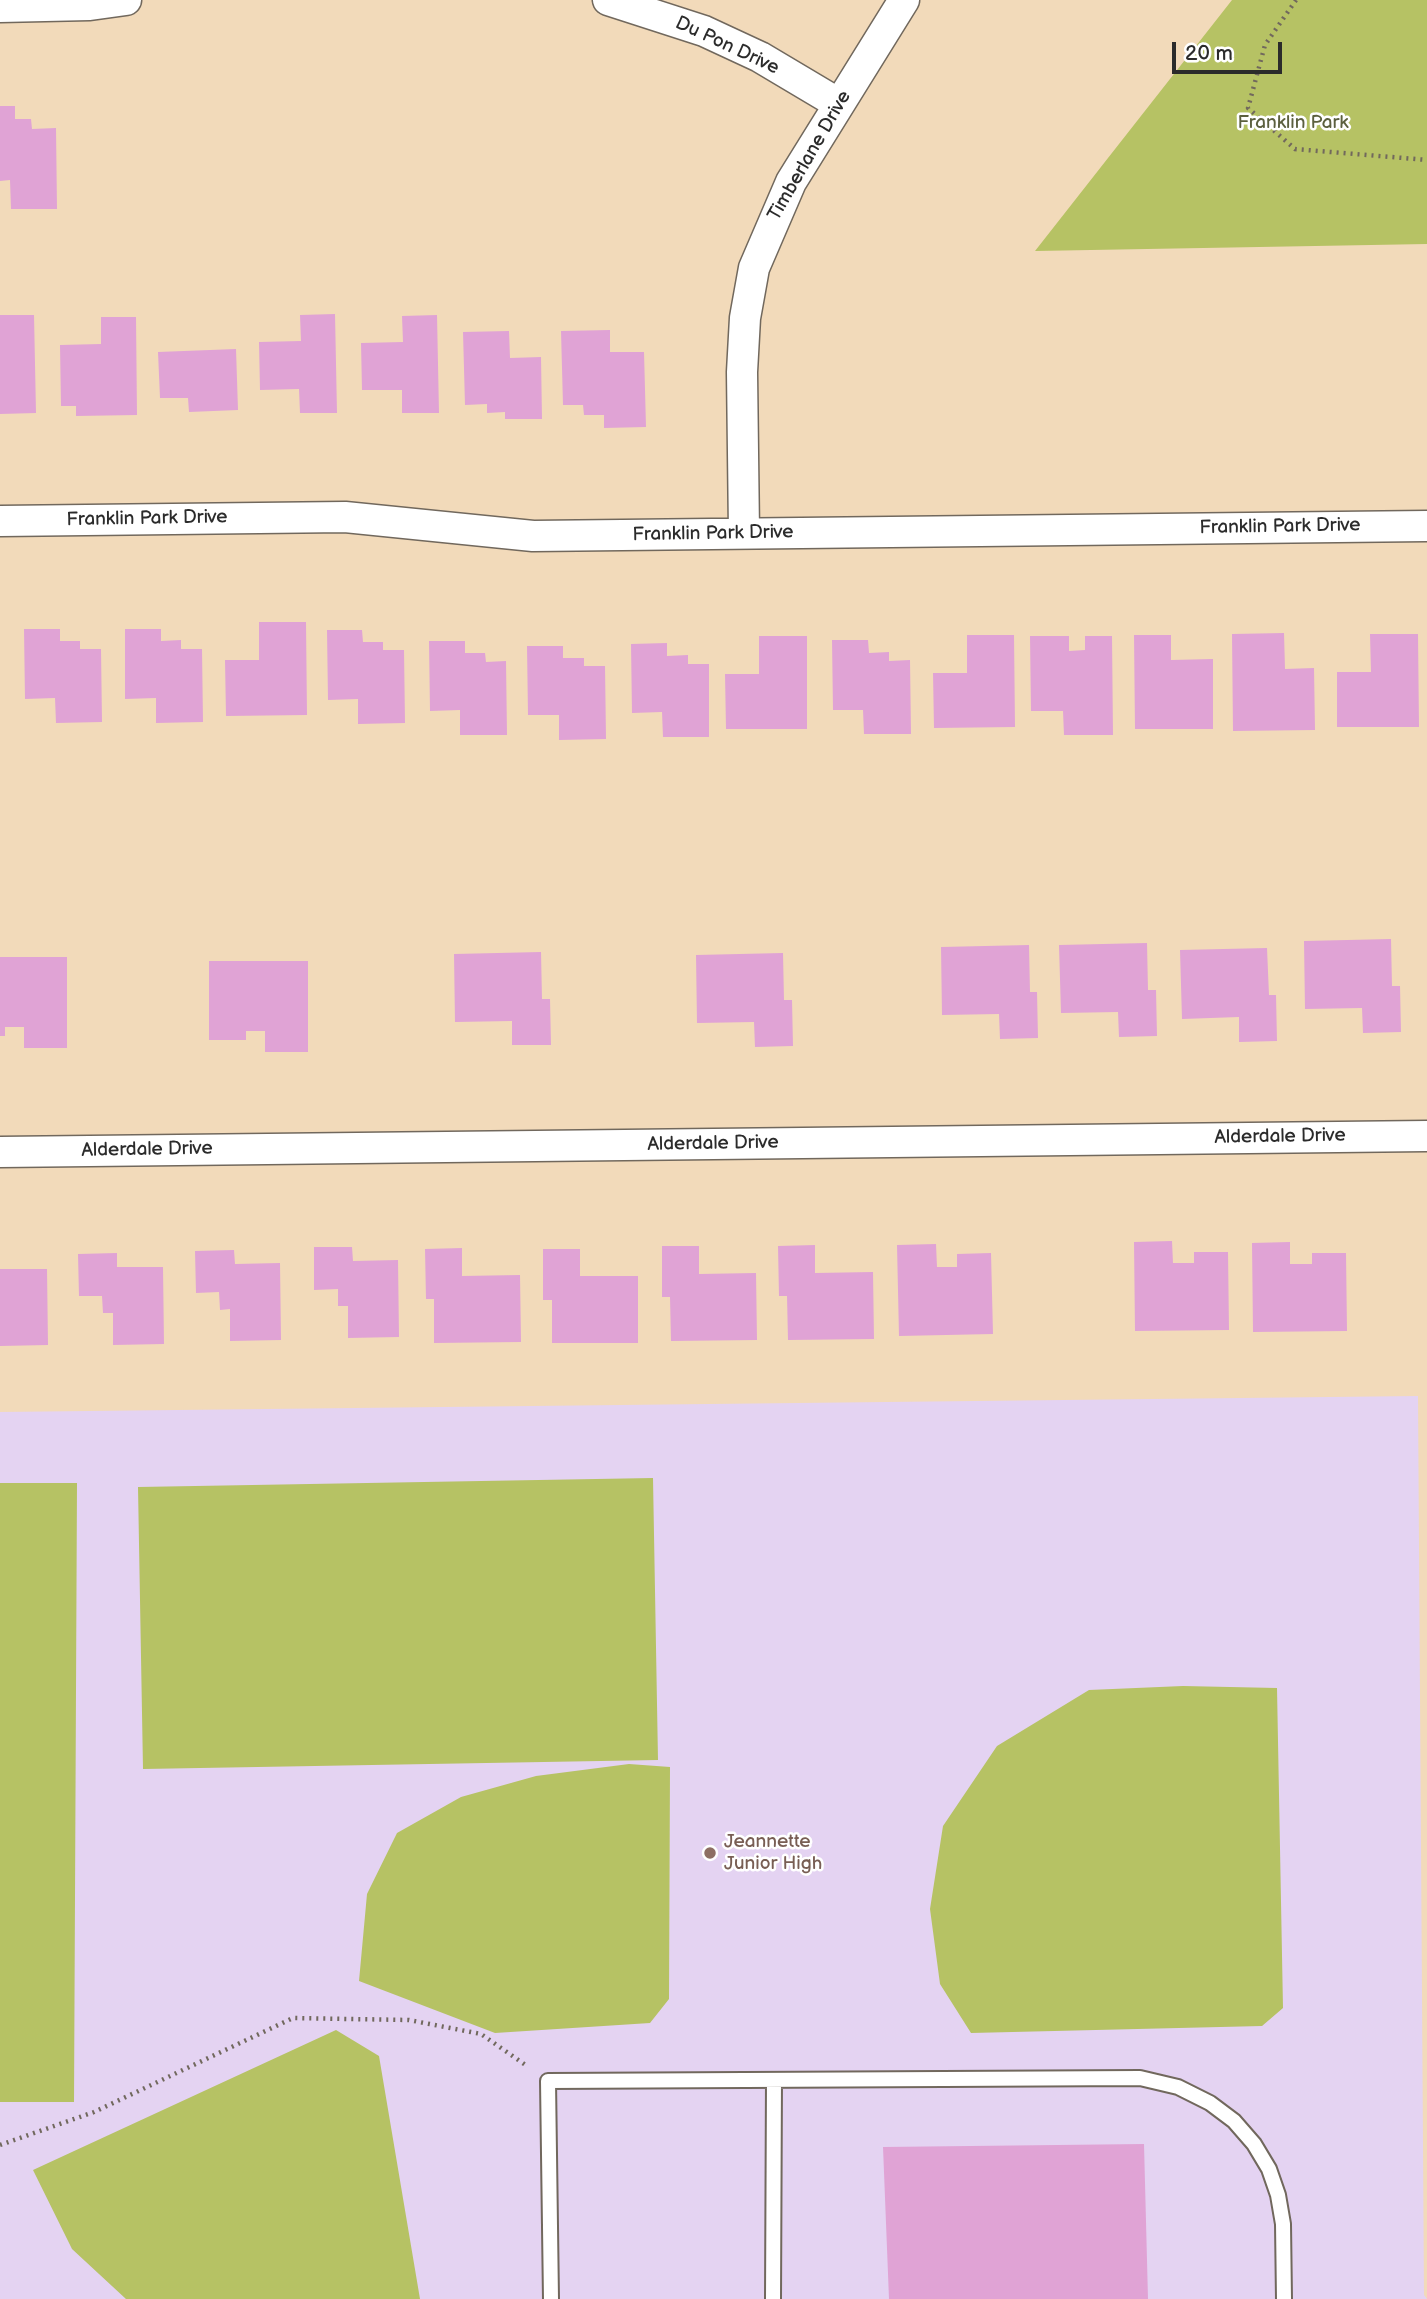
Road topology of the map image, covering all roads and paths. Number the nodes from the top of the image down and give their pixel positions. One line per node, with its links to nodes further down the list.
1 (126, 0): 5 (street)
2 (608, 0): 6 (street, Du Pon Drive)
3 (904, 0): 6 (street, Timberlane Drive)
4 (1296, 0): 7 (path)
5 (0, 7)
6 (839, 104): 10 (street, Timberlane Drive)
7 (1427, 160)
8 (0, 521): 10 (street, Franklin Park Drive)
9 (1427, 526): 10 (street, Franklin Park Drive)
10 (744, 533)
11 (1427, 1136): 12 (street, Alderdale Drive)
12 (0, 1152)
13 (774, 2080): 14 (lane); 17 (lane); 18 (lane)
14 (548, 2081): 15 (path); 16 (lane)
15 (0, 2145)
16 (551, 2299)
17 (774, 2299)
18 (1284, 2299)

